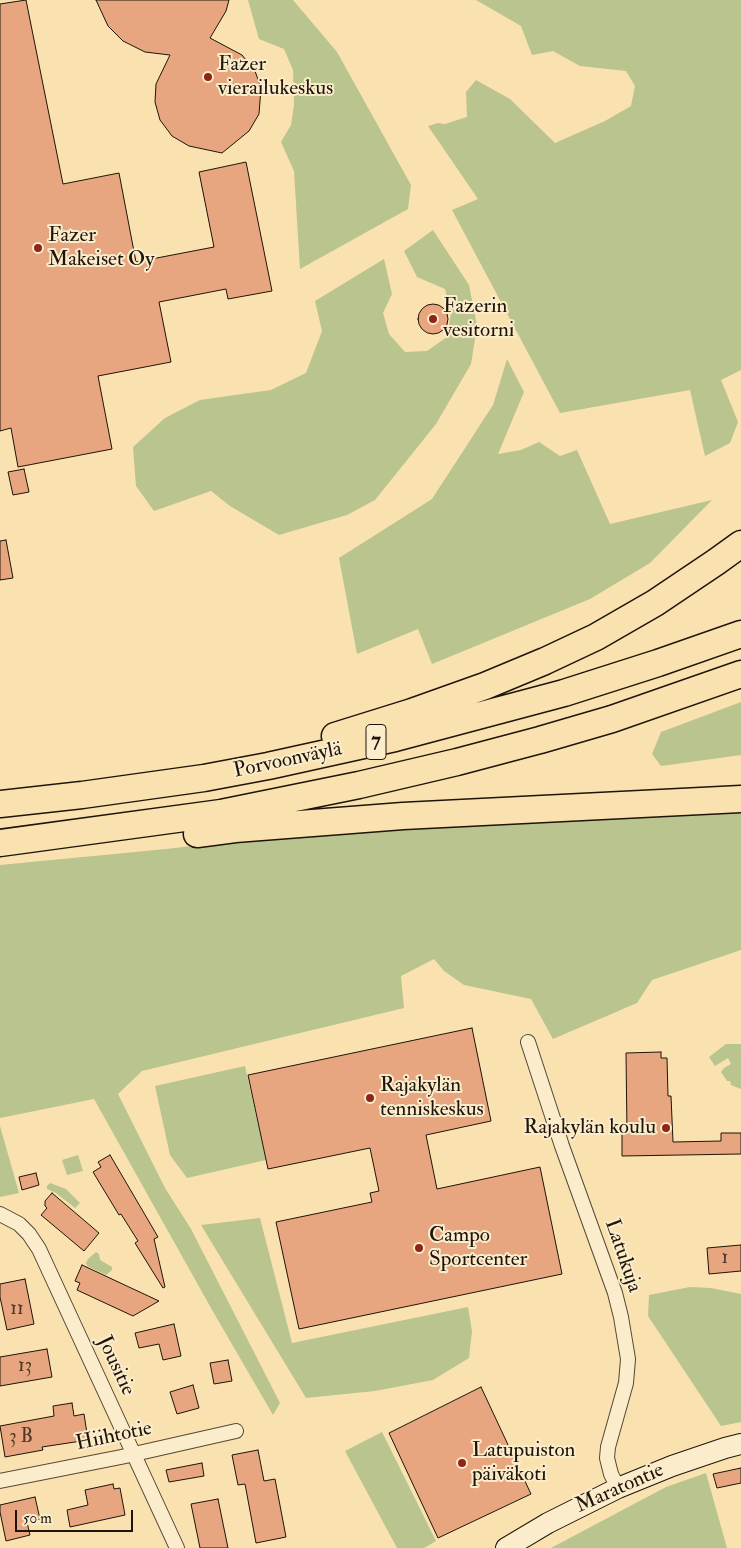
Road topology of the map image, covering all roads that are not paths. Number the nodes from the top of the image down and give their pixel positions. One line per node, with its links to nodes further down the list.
1 (741, 544): 4 (highway)
2 (741, 634): 4 (highway, Porvoonväylä / 7)
3 (741, 674): 7 (highway, Porvoonväylä / 7)
4 (204, 778): 6 (highway, Porvoonväylä / 7)
5 (741, 799): 7 (highway)
6 (0, 804)
7 (65, 835): 8 (highway, Porvoonväylä / 7)
8 (0, 843)
9 (528, 1042): 15 (street, Latukuja)
10 (0, 1214): 13 (street, Jousitie)
11 (236, 1431): 13 (street, Hiihtotie)
12 (741, 1444): 15 (main road, Maratontie)
13 (134, 1454): 14 (street, Hiihtotie); 16 (street, Jousitie)
14 (0, 1481)
15 (618, 1488): 17 (main road, Maratontie)
16 (177, 1548)
17 (506, 1548)

